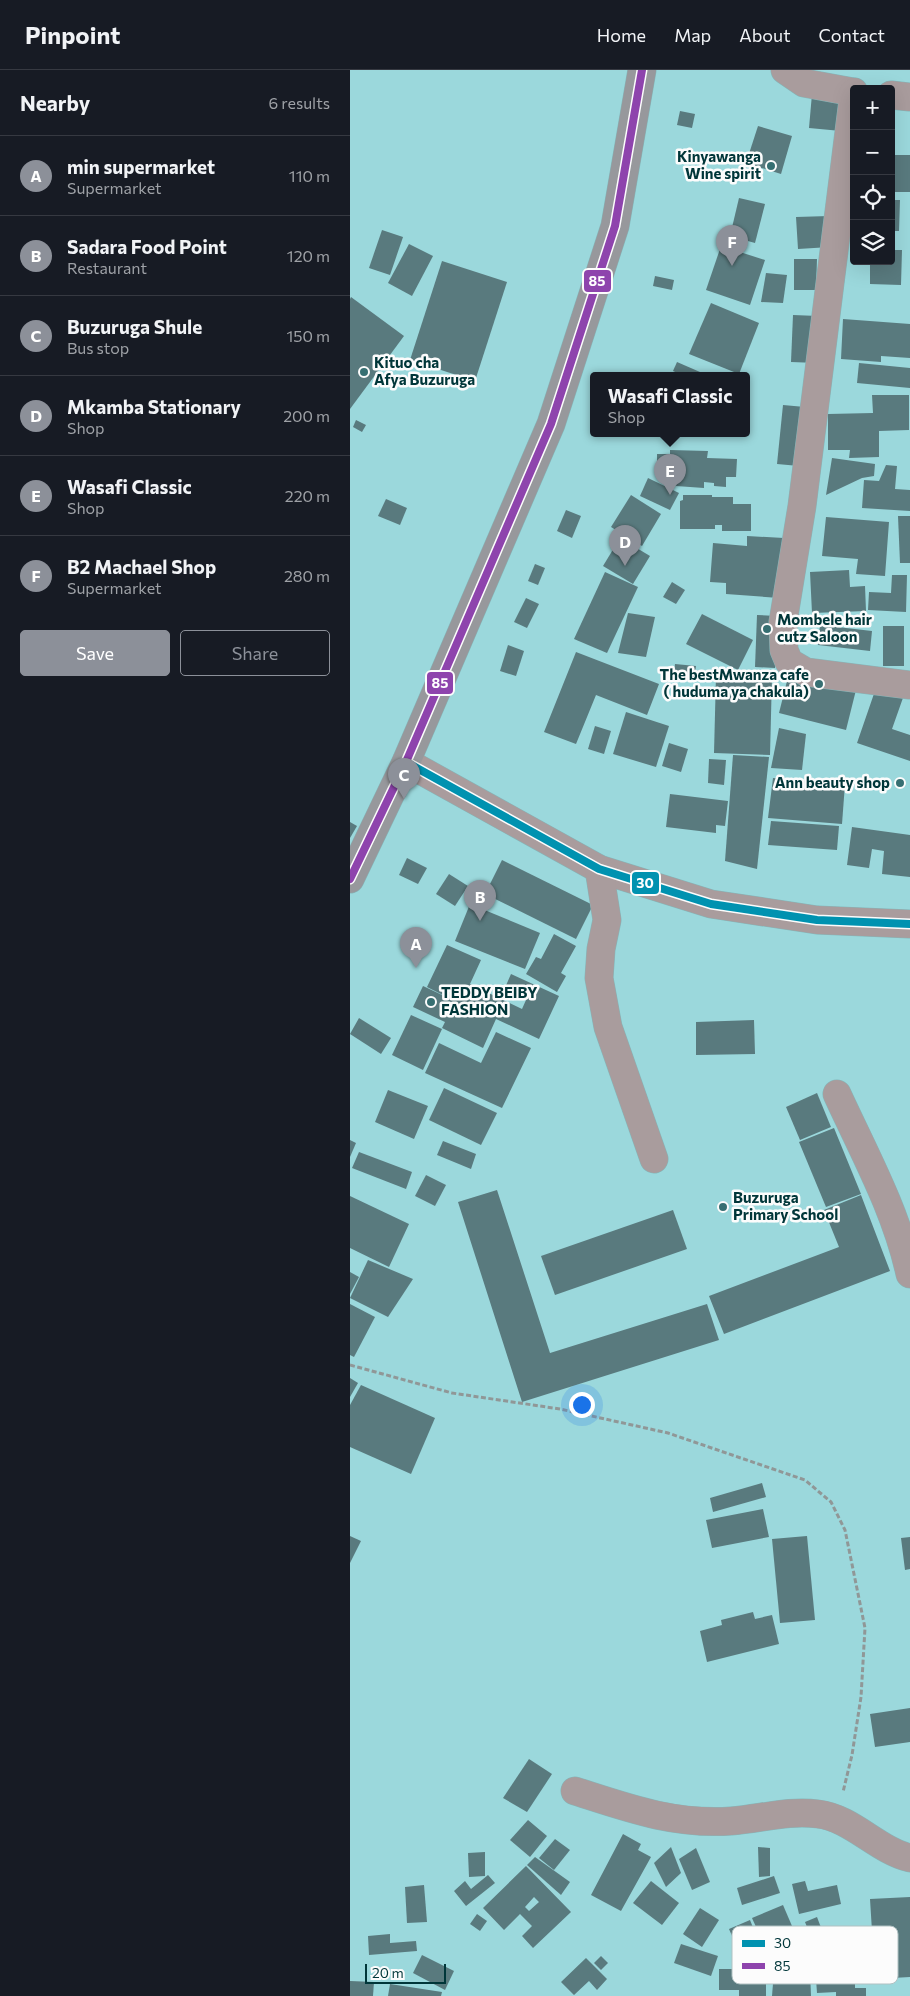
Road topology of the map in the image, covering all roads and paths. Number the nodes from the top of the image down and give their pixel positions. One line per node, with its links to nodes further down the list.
1 (642, 70): 8 (main road)
2 (785, 70): 3 (street)
3 (850, 91)
4 (895, 95): 5 (street)
5 (910, 97)
6 (850, 124): 7 (street)
7 (910, 685)
8 (406, 762): 9 (street); 10 (main road)
9 (599, 869): 11 (street); 13 (street)
10 (350, 879)
11 (910, 924)
12 (837, 1094): 14 (street)
13 (654, 1159)
14 (910, 1274)
15 (350, 1365): 17 (path)
16 (575, 1791): 17 (street)
17 (835, 1819): 18 (street)
18 (910, 1858)

